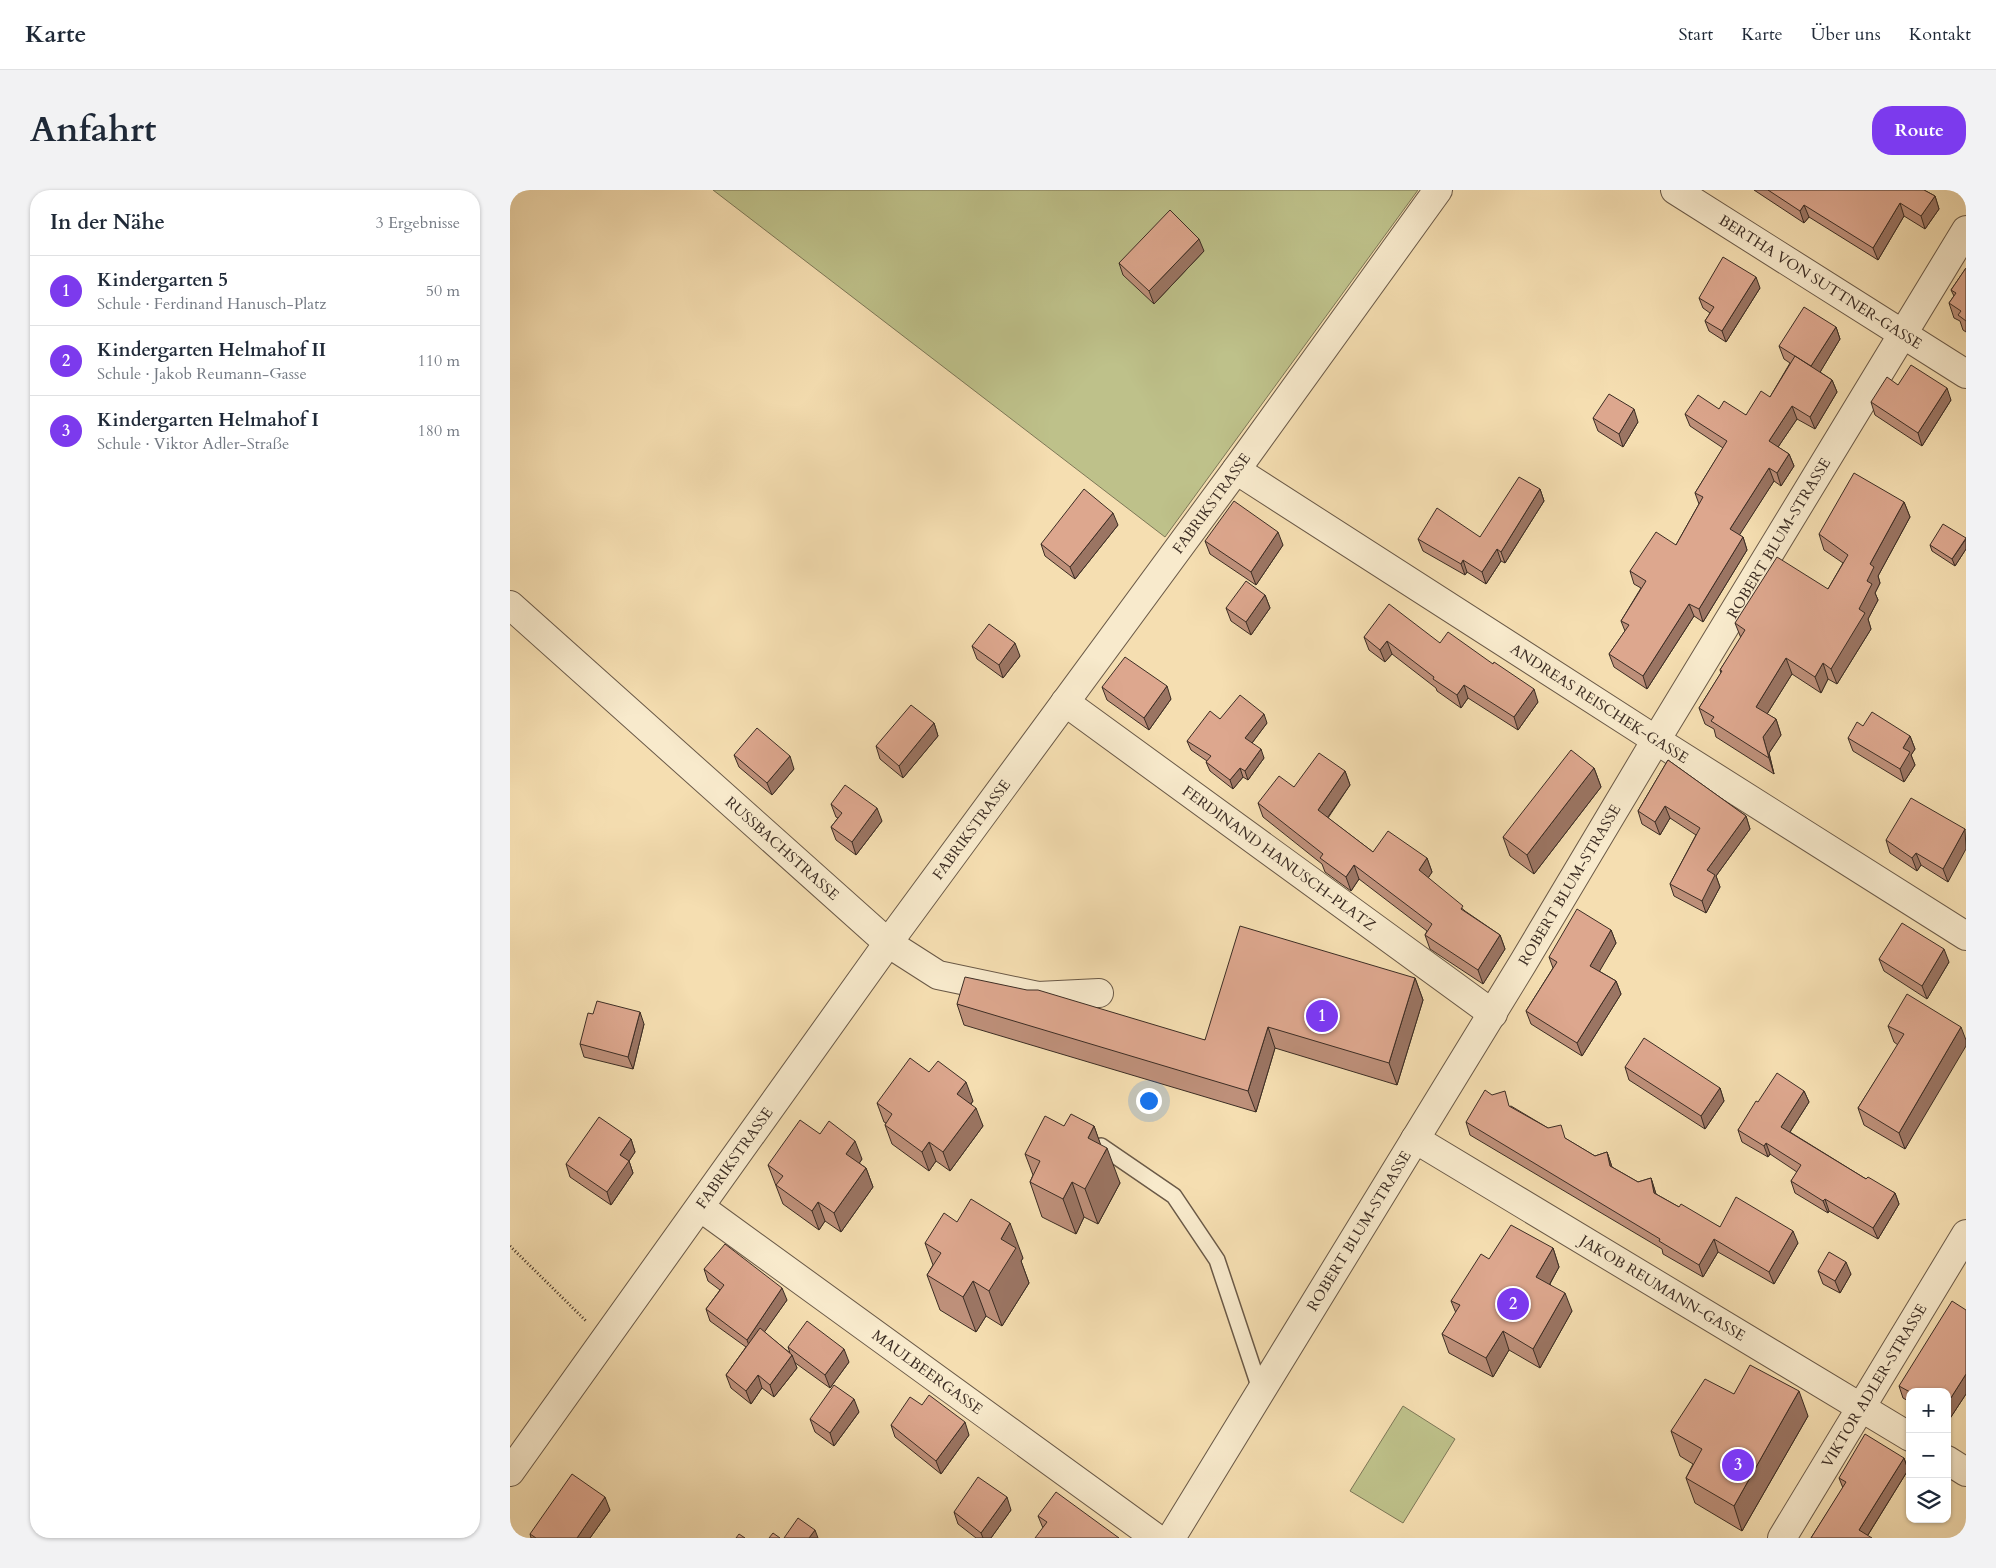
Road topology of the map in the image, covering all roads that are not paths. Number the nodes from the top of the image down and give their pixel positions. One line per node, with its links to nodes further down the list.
1 (1438, 190): 6 (street, FABRIKSTRASSE)
2 (1675, 190): 4 (street, BERTHA VON SUTTNER-GASSE)
3 (1966, 230): 4 (street, ROBERT BLUM-STRASSE)
4 (1903, 334): 5 (street, BERTHA VON SUTTNER-GASSE); 9 (street, ROBERT BLUM-STRASSE)
5 (1966, 374)
6 (1236, 470): 8 (street, FABRIKSTRASSE); 9 (street, ANDREAS REISCHEK-GASSE)
7 (510, 605): 11 (street, RUSSBACHSTRASSE)
8 (1065, 702): 11 (street, FABRIKSTRASSE); 13 (street, FERDINAND HANUSCH-PLATZ)
9 (1656, 740): 10 (street, ANDREAS REISCHEK-GASSE); 13 (street, ROBERT BLUM-STRASSE)
10 (1966, 936)
11 (888, 943): 12 (street, RUSSBACHSTRASSE); 16 (street, FABRIKSTRASSE)
12 (1099, 993)
13 (1493, 1014): 14 (street, ROBERT BLUM-STRASSE)
14 (1415, 1139): 18 (street, ROBERT BLUM-STRASSE); 19 (street, JAKOB REUMANN-GASSE)
15 (1101, 1146): 18 (lane)
16 (700, 1207): 22 (street, FABRIKSTRASSE); 24 (street, MAULBEERGASSE)
17 (1966, 1234): 19 (street, VIKTOR ADLER-STRASSE)
18 (1261, 1392): 25 (street, ROBERT BLUM-STRASSE)
19 (1861, 1407): 20 (street, JAKOB REUMANN-GASSE); 26 (street, VIKTOR ADLER-STRASSE)
20 (1906, 1435)
21 (1951, 1463): 23 (street)
22 (510, 1472)
23 (1966, 1472)
24 (1156, 1538)
25 (1171, 1538)
26 (1782, 1538)

